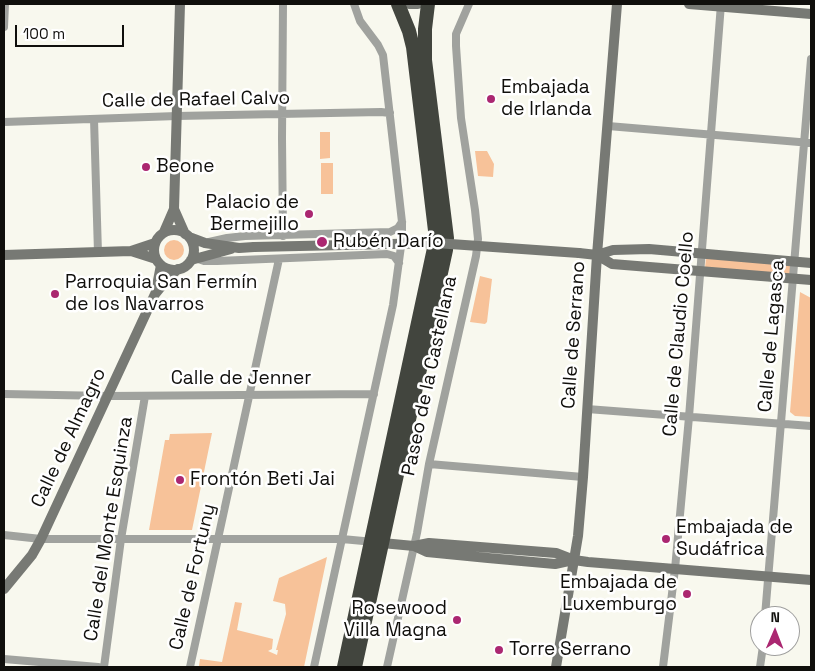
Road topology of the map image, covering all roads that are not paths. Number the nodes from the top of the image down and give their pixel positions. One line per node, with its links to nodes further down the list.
1 (5, 4): 14 (street)
2 (180, 4): 18 (main road)
3 (283, 4): 17 (street)
4 (354, 4): 16 (street)
5 (398, 4): 64 (highway, Paseo de la Castellana)
6 (409, 4): 7 (main road)
7 (418, 4)
8 (428, 4): 64 (highway, Paseo de la Castellana)
9 (469, 4): 57 (street, Paseo de la Castellana)
10 (617, 4): 21 (main road, Calle de Serrano)
11 (689, 4): 12 (main road)
12 (721, 5): 13 (main road); 22 (street, Calle de Claudio Coello)
13 (811, 14)
14 (4, 27)
15 (811, 59): 23 (street, Calle de Lagasca)
16 (390, 113): 17 (street, Calle de Rafael Calvo); 25 (street)
17 (283, 115): 18 (street, Calle de Rafael Calvo); 28 (street)
18 (177, 116): 19 (street, Calle de Rafael Calvo); 24 (main road)
19 (94, 119): 20 (street, Calle de Rafael Calvo); 33 (street)
20 (4, 122)
21 (608, 126): 22 (street); 35 (main road, Calle de Serrano)
22 (711, 134): 23 (street); 34 (street, Calle de Claudio Coello)
23 (808, 142): 40 (street, Calle de Lagasca)
24 (174, 209): 26 (main road); 27 (main road)
25 (402, 222): 28 (street); 41 (street)
26 (164, 232): 27 (main road); 29 (main road)
27 (187, 235): 30 (main road); 37 (main road)
28 (283, 236): 30 (street)
29 (155, 243): 32 (main road); 39 (main road)
30 (205, 243): 31 (main road)
31 (239, 248): 35 (main road, bridge); 37 (main road)
32 (131, 251): 33 (main road); 39 (main road)
33 (98, 253): 36 (main road)
34 (702, 254): 35 (main road); 40 (main road); 44 (street, Calle de Claudio Coello)
35 (597, 255): 44 (main road); 53 (main road, Calle de Serrano)
36 (4, 256)
37 (193, 259): 38 (street); 43 (main road)
38 (279, 259): 41 (street); 50 (street, Calle de Fortuny)
39 (158, 262): 43 (main road); 47 (main road, Calle de Almagro)
40 (795, 262): 42 (main road); 45 (street, Calle de Lagasca)
41 (399, 263): 49 (street)
42 (811, 263)
43 (178, 269): 47 (main road, Calle de Almagro)
44 (700, 272): 45 (main road); 54 (street, Calle de Claudio Coello)
45 (794, 279): 46 (main road); 55 (street, Calle de Lagasca)
46 (811, 280)
47 (155, 294): 51 (main road, Calle de Almagro)
48 (4, 394): 51 (street, Calle de Jenner)
49 (374, 394): 50 (street, Calle de Jenner); 63 (street)
50 (250, 395): 52 (street, Calle de Jenner); 62 (street, Calle de Fortuny)
51 (108, 396): 52 (street, Calle de Jenner); 60 (main road, Calle de Almagro)
52 (146, 396): 61 (street, Calle del Monte Esquinza)
53 (587, 409): 54 (street); 58 (main road, Calle de Serrano)
54 (689, 417): 55 (street); 67 (street, Calle de Claudio Coello)
55 (782, 424): 56 (street); 68 (street, Calle de Lagasca)
56 (811, 426)
57 (429, 464): 58 (street); 65 (street, Paseo de la Castellana)
58 (583, 477): 66 (main road, Calle de Serrano)
59 (4, 535): 60 (street)
60 (41, 539): 61 (street); 70 (main road, Calle de Almagro)
61 (121, 539): 62 (street); 74 (street, Calle del Monte Esquinza)
62 (219, 539): 63 (street); 75 (street, Calle de Fortuny)
63 (342, 539): 64 (street); 76 (street)
64 (377, 542): 65 (main road); 77 (highway, Paseo de la Castellana); 78 (highway, Paseo de la Castellana)
65 (414, 546): 66 (main road); 79 (street, Paseo de la Castellana)
66 (574, 560): 67 (main road); 80 (main road, Calle de Serrano)
67 (675, 569): 68 (main road); 81 (street, Calle de Claudio Coello)
68 (769, 576): 69 (main road); 71 (street, Calle de Lagasca)
69 (811, 580)
70 (4, 590)
71 (766, 606)
72 (4, 660): 73 (street)
73 (98, 667)
74 (104, 667)
75 (190, 667)
76 (314, 667)
77 (344, 667)
78 (355, 667)
79 (387, 667)
80 (556, 667)
81 (663, 667)

